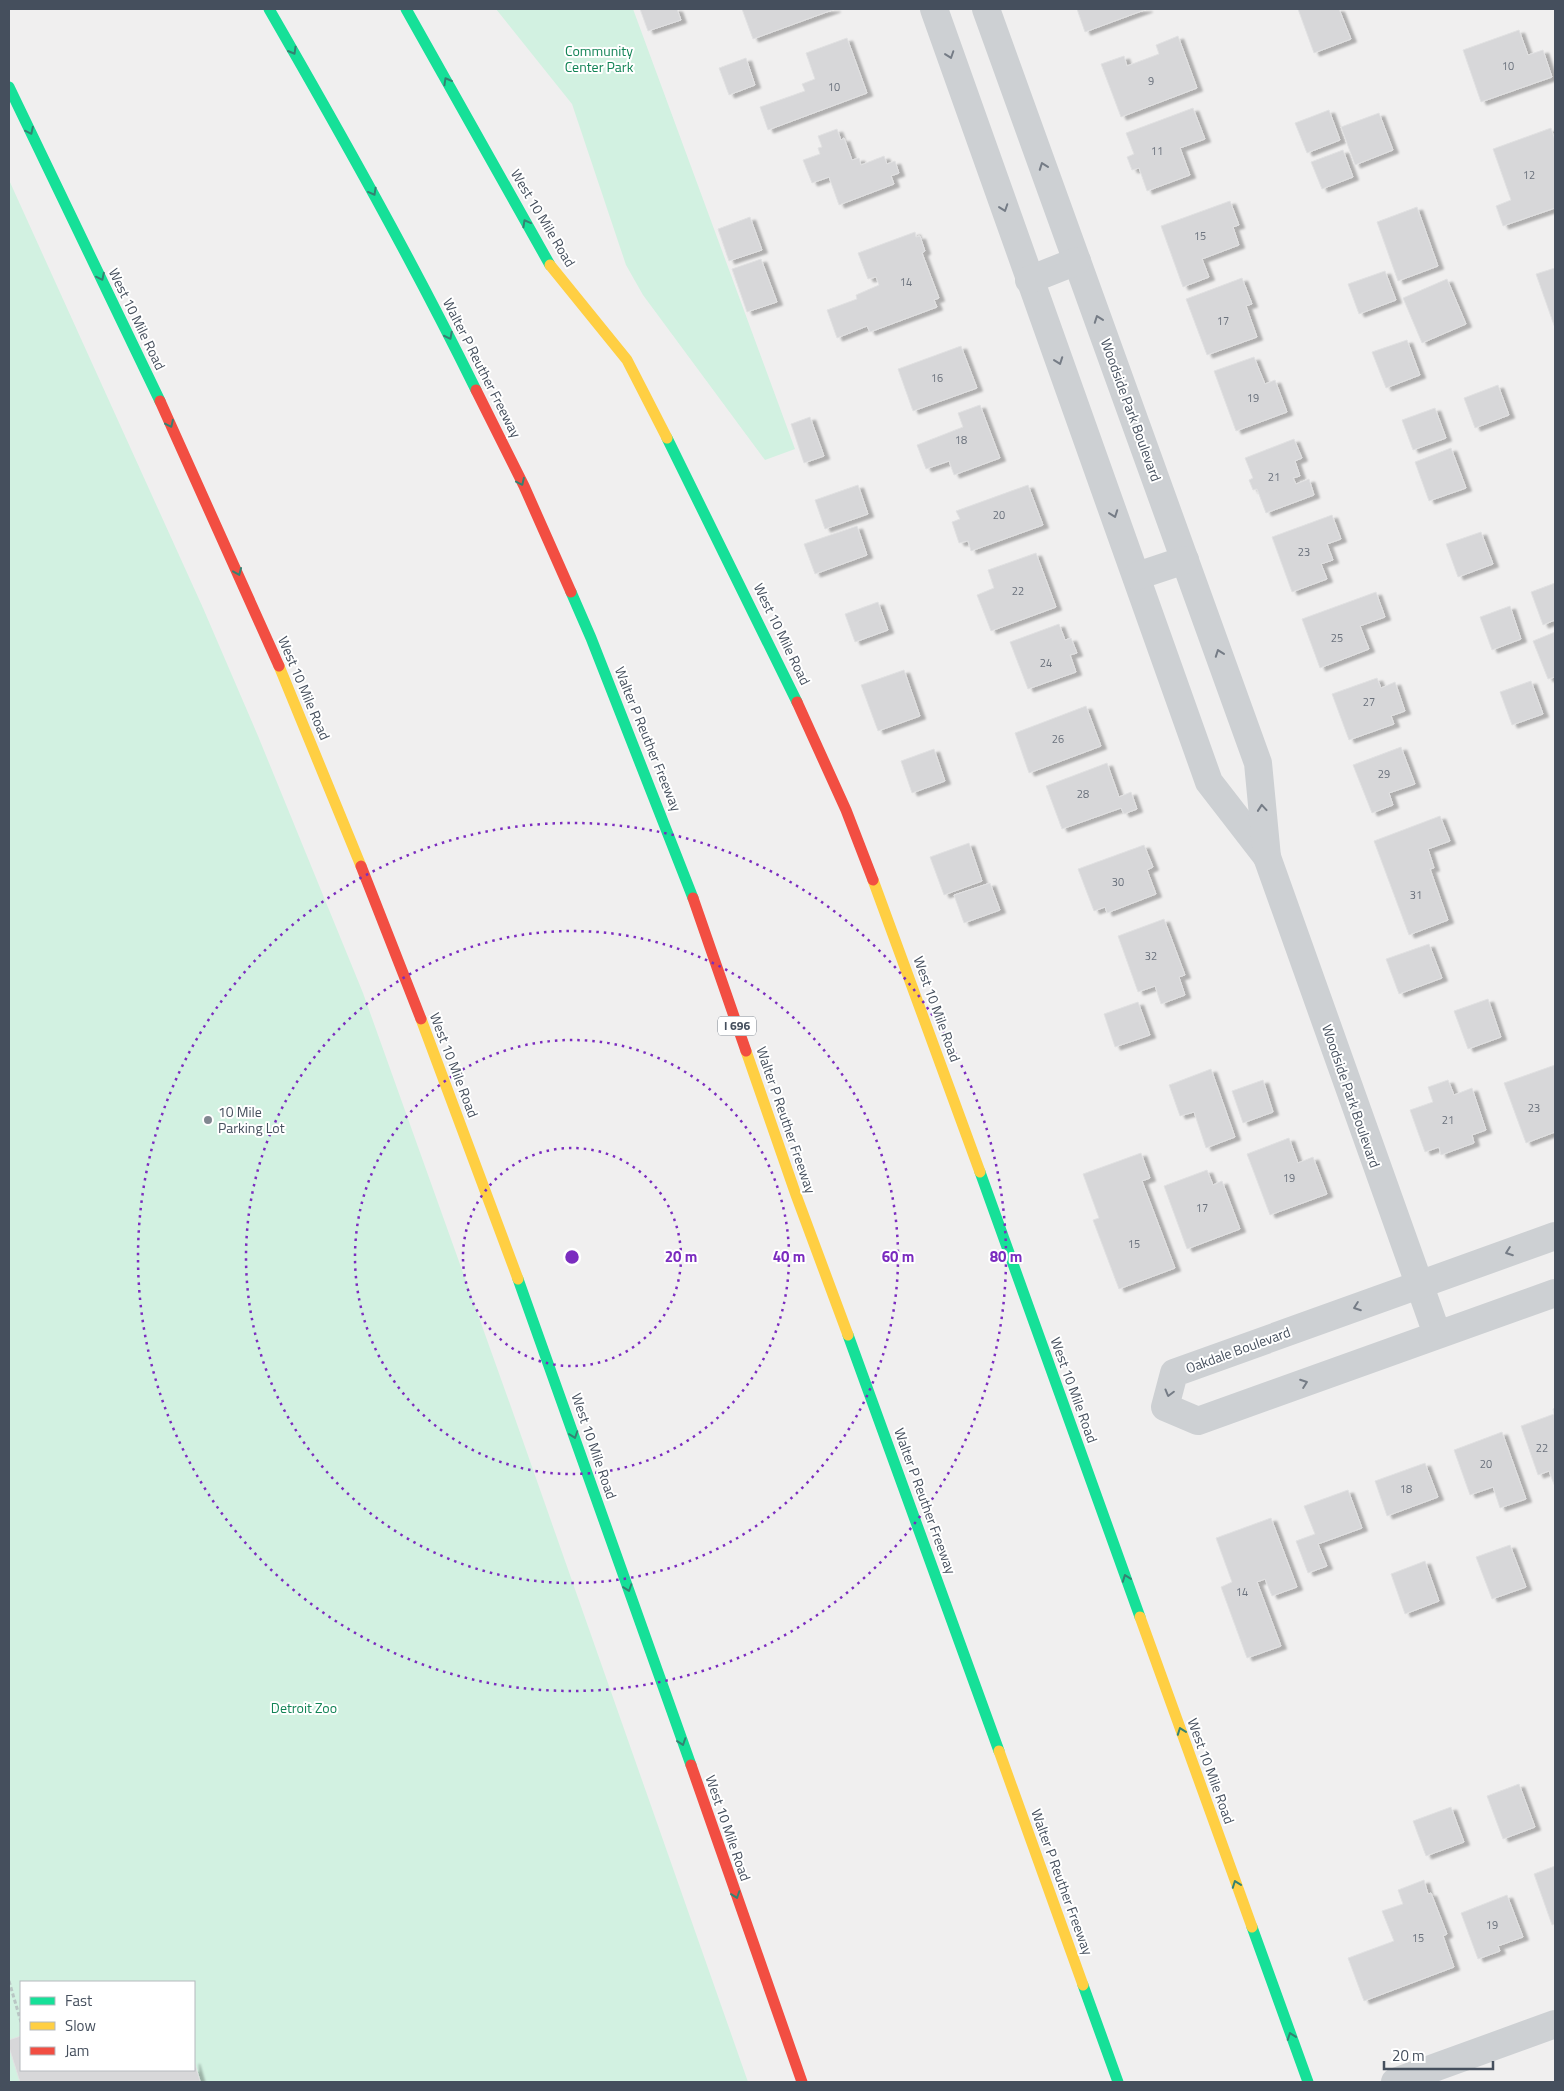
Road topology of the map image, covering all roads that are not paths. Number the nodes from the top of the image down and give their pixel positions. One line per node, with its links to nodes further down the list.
1 (269, 9): 17 (main road, Walter P Reuther Freeway / I 696, one-way to 17)
2 (406, 9): 18 (main road, West 10 Mile Road, one-way to 2)
3 (934, 9): 7 (street, Woodside Park Boulevard, one-way to 7)
4 (986, 9): 6 (street, Woodside Park Boulevard, one-way to 4)
5 (9, 87): 16 (main road, West 10 Mile Road, one-way to 16)
6 (1077, 261): 7 (street); 8 (street, Woodside Park Boulevard, one-way to 6)
7 (1029, 280): 9 (street, Woodside Park Boulevard, one-way to 9)
8 (1185, 560): 9 (street); 10 (street, Woodside Park Boulevard, one-way to 8)
9 (1137, 576): 10 (street, Woodside Park Boulevard)
10 (1267, 857): 12 (street, Woodside Park Boulevard)
11 (1555, 1236): 12 (street, Oakdale Boulevard, one-way to 12)
12 (1419, 1285): 14 (street, Woodside Park Boulevard); 14 (street, Oakdale Boulevard, one-way to 14)
13 (1555, 1293): 14 (street, Oakdale Boulevard)
14 (1437, 1334)
15 (1555, 2024): 19 (street)
16 (802, 2082)
17 (1118, 2082)
18 (1308, 2082)
19 (1395, 2082)

